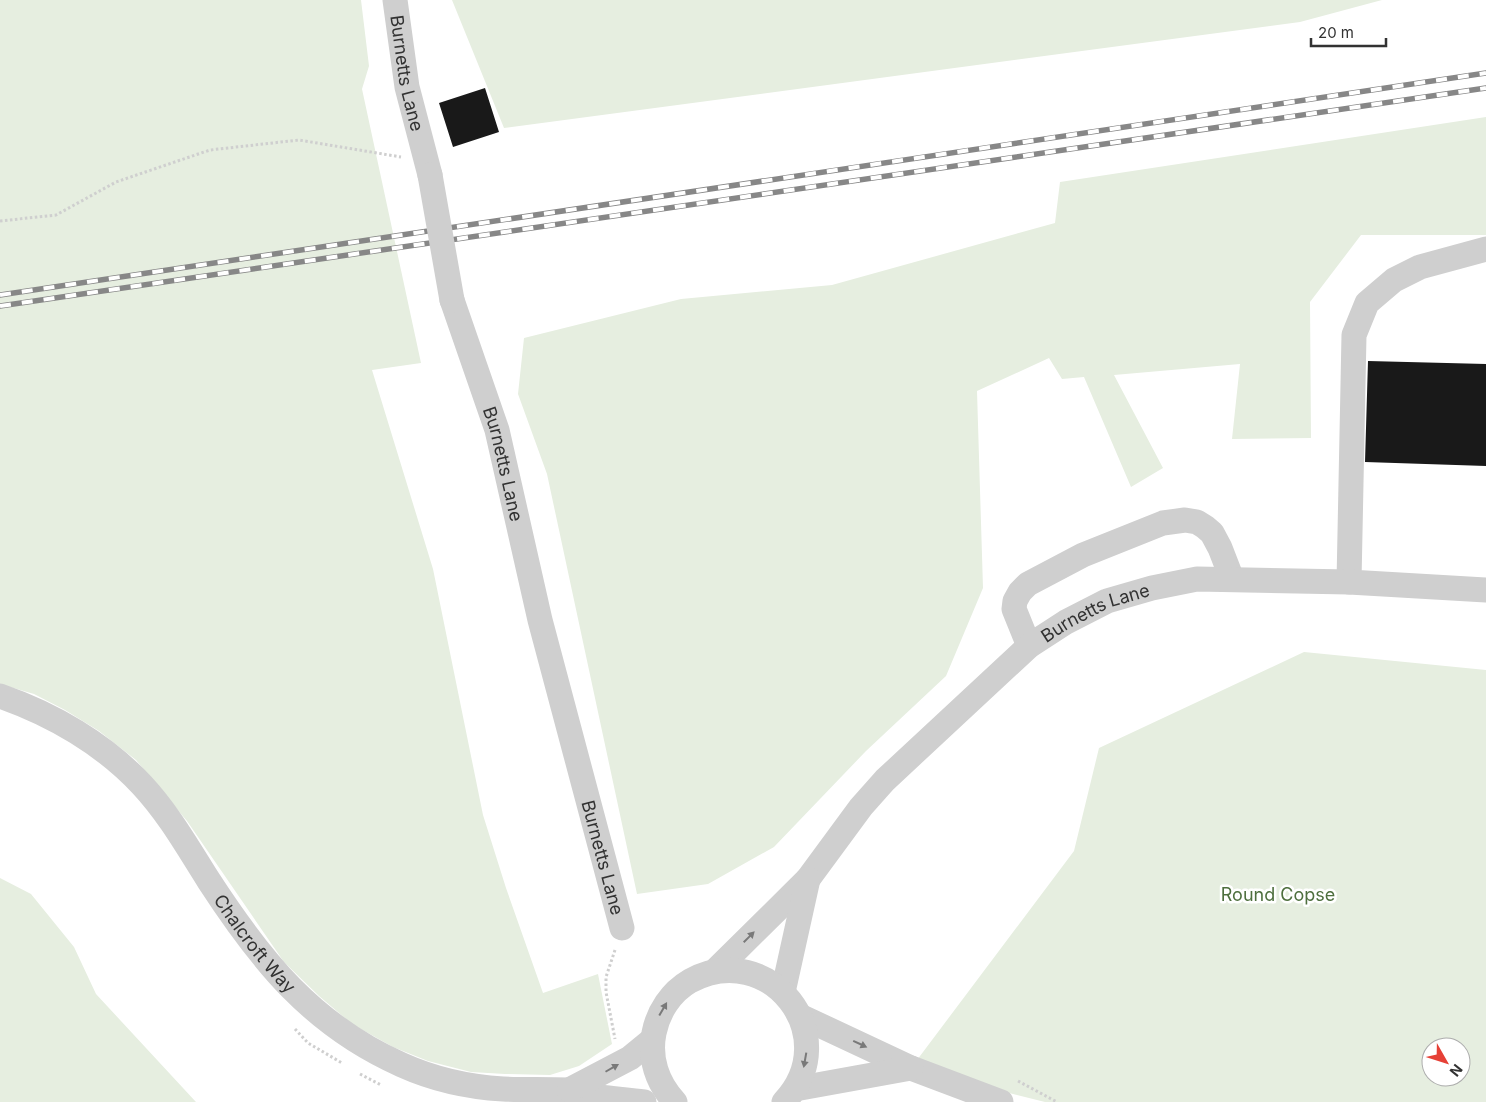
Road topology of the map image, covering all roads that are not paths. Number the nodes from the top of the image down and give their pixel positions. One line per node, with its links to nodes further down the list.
1 (395, 0): 9 (street, Burnetts Lane, bridge)
2 (1486, 249): 4 (street)
3 (1232, 579): 4 (street, Burnetts Lane); 6 (street, Burnetts Lane); 6 (street)
4 (1349, 582): 5 (street, Burnetts Lane)
5 (1486, 590)
6 (1028, 646): 8 (street, Burnetts Lane)
7 (0, 696): 15 (street, Chalcroft Way)
8 (808, 879): 10 (street, Burnetts Lane, one-way to 8); 11 (street, Burnetts Lane)
9 (622, 928)
10 (715, 972): 11 (street); 13 (street, one-way to 10)
11 (783, 992): 12 (street)
12 (800, 1016): 14 (street, one-way to 14); 16 (street, one-way to 16)
13 (652, 1040): 15 (street, Chalcroft Way, one-way to 13); 18 (street)
14 (911, 1068): 16 (street); 19 (street)
15 (569, 1090): 17 (street, Chalcroft Way)
16 (789, 1095)
17 (644, 1102)
18 (675, 1102)
19 (1001, 1102)

